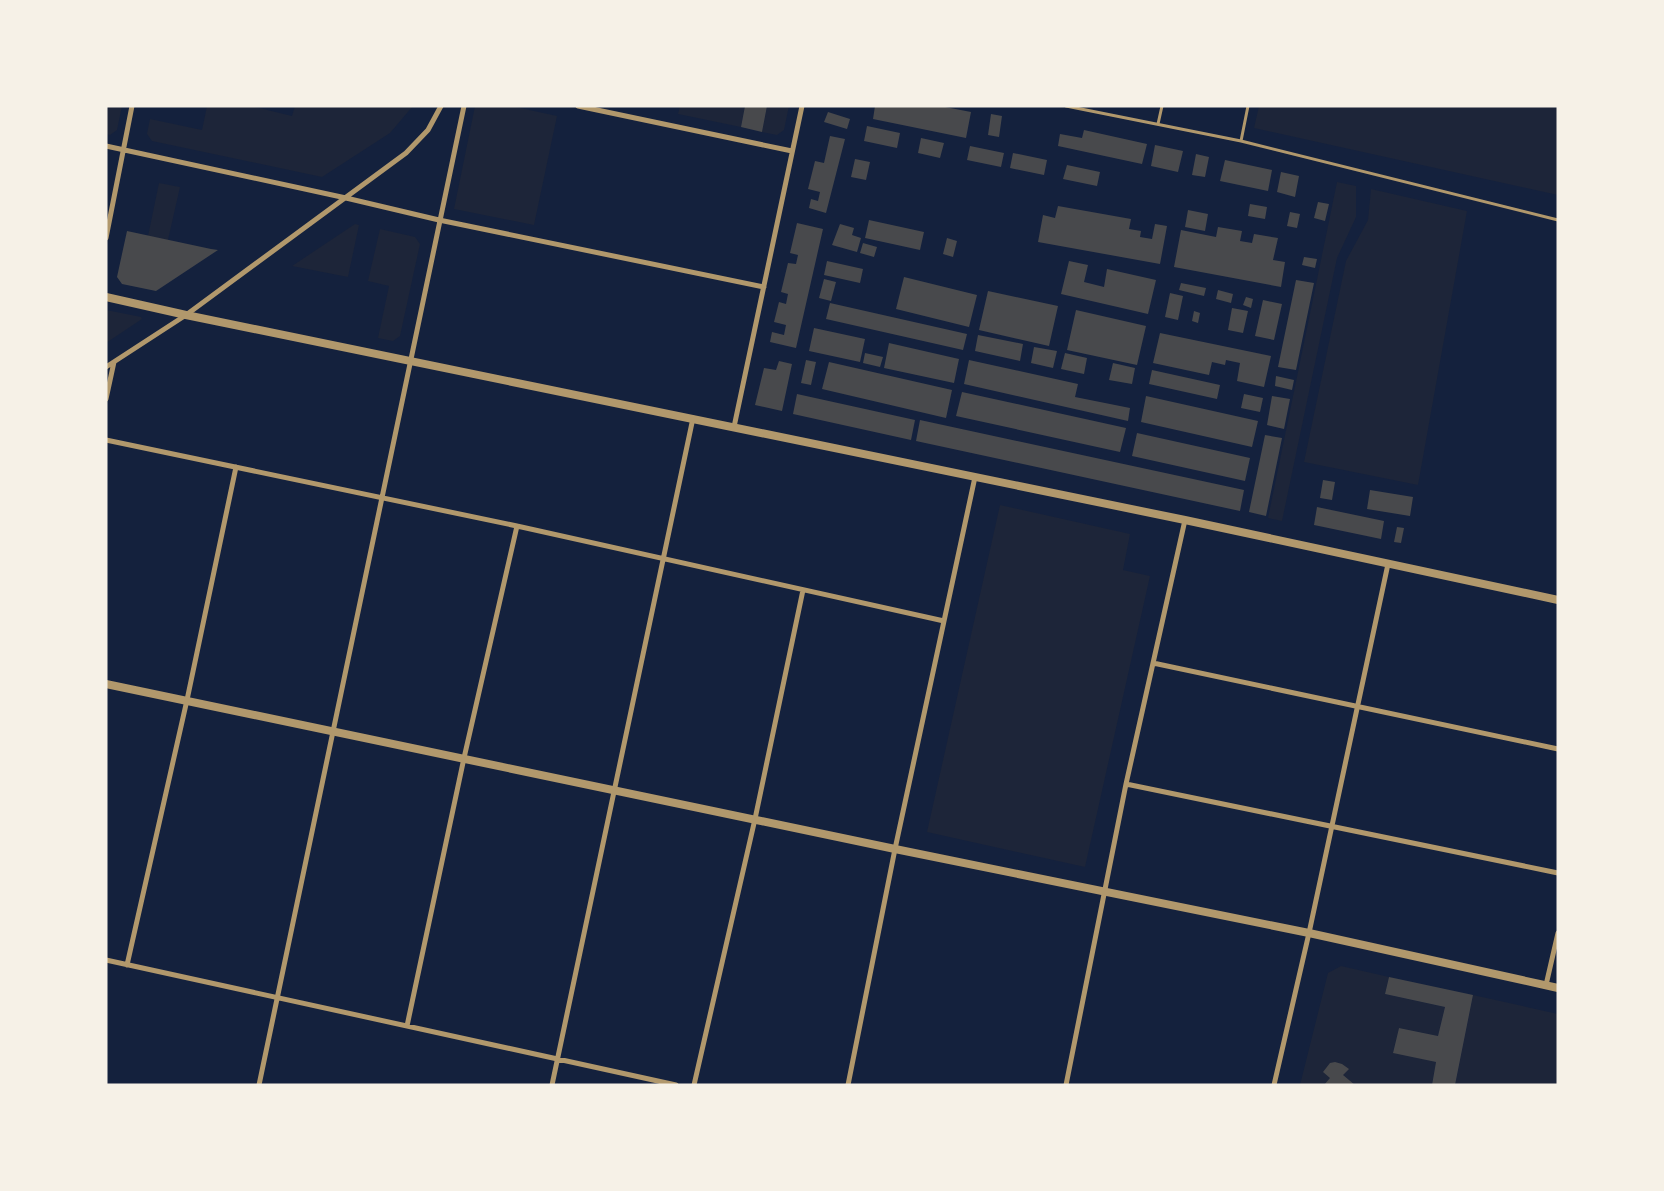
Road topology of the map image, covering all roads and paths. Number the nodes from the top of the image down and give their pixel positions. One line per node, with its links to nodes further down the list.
1 (132, 106): 12 (street)
2 (441, 106): 14 (street)
3 (464, 106): 15 (street)
4 (578, 106): 13 (street)
5 (802, 106): 13 (street)
6 (1066, 106): 9 (lane)
7 (1162, 106): 9 (lane)
8 (1248, 106): 10 (lane)
9 (1158, 124): 10 (lane)
10 (1241, 141): 16 (lane)
11 (106, 146): 12 (street)
12 (123, 149): 14 (street); 17 (street)
13 (792, 151): 18 (street)
14 (346, 198): 15 (street); 20 (street)
15 (439, 220): 18 (street); 22 (street)
16 (1558, 220)
17 (106, 238)
18 (764, 287): 26 (street)
19 (106, 297): 20 (street)
20 (186, 316): 21 (street); 22 (street)
21 (114, 362): 23 (street); 24 (street)
22 (410, 362): 25 (street); 30 (street)
23 (106, 367)
24 (106, 399)
25 (693, 418): 26 (street); 33 (street)
26 (734, 427): 29 (street)
27 (106, 440): 28 (street)
28 (236, 467): 30 (street); 40 (street)
29 (975, 477): 31 (street); 37 (street)
30 (381, 498): 32 (street); 42 (street)
31 (1185, 520): 34 (street); 38 (street)
32 (517, 526): 33 (street); 44 (street)
33 (664, 558): 35 (street); 46 (street)
34 (1388, 564): 36 (street); 41 (street)
35 (803, 590): 37 (street); 47 (street)
36 (1558, 600)
37 (944, 621): 49 (street)
38 (1152, 663): 41 (street); 45 (street)
39 (106, 684): 40 (street)
40 (187, 700): 42 (street); 55 (street)
41 (1358, 707): 43 (street); 48 (street)
42 (333, 731): 44 (street); 58 (street)
43 (1558, 749)
44 (464, 758): 46 (street); 59 (street)
45 (1126, 784): 48 (street); 51 (street)
46 (614, 789): 47 (street); 60 (street)
47 (754, 819): 49 (street); 64 (street)
48 (1332, 826): 50 (street); 52 (street)
49 (895, 848): 51 (street); 65 (street)
50 (1558, 873)
51 (1104, 891): 52 (street); 66 (street)
52 (1309, 933): 56 (street); 67 (street)
53 (1558, 933): 56 (street)
54 (106, 960): 55 (street)
55 (127, 965): 58 (street)
56 (1546, 985): 57 (street)
57 (1558, 988)
58 (277, 998): 59 (street); 61 (street)
59 (407, 1026): 60 (street)
60 (558, 1059): 62 (street); 63 (street)
61 (259, 1085)
62 (552, 1085)
63 (676, 1085)
64 (694, 1085)
65 (848, 1085)
66 (1066, 1085)
67 (1274, 1085)

